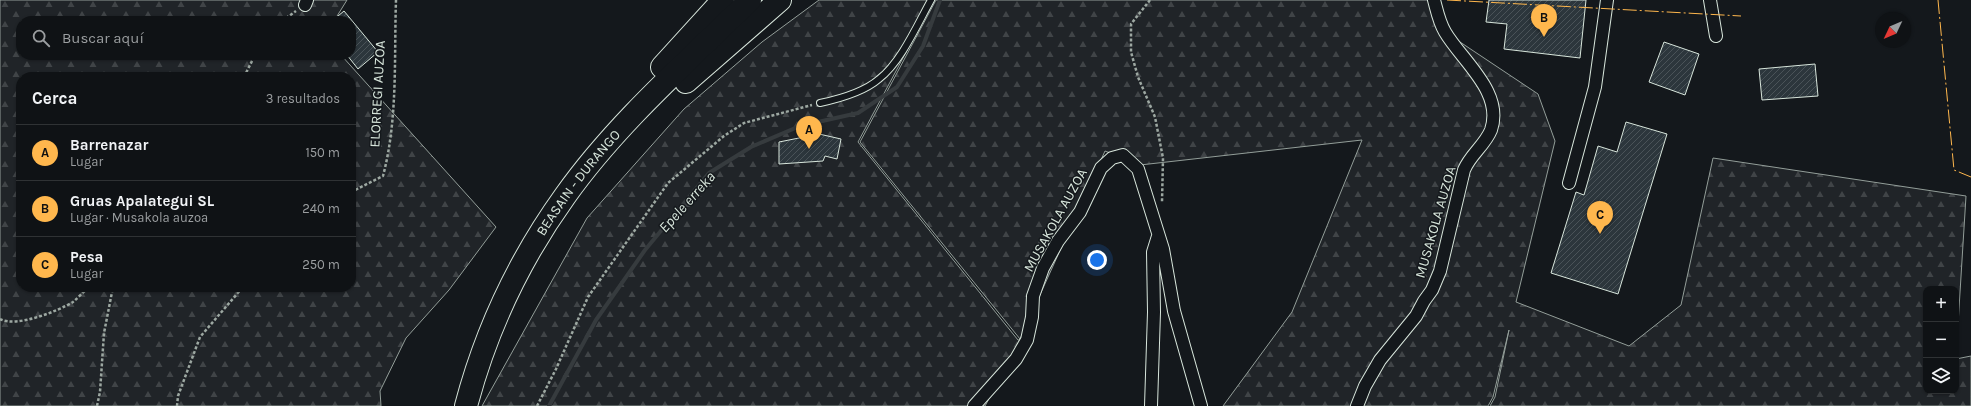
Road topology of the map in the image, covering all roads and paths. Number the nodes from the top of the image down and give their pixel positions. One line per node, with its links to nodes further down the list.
1 (396, 0): 17 (path, ELORREGI AUZOA)
2 (723, 0): 18 (highway)
3 (750, 0): 18 (highway, BEASAIN - DURANGO)
4 (780, 0): 18 (highway)
5 (931, 0): 15 (lane)
6 (1150, 0): 19 (path)
7 (1434, 0): 32 (street, MUSAKOLA AUZOA)
8 (1607, 0): 16 (street)
9 (1710, 0): 12 (street)
10 (306, 3): 11 (path)
11 (289, 16)
12 (1716, 36)
13 (252, 60): 14 (path)
14 (246, 72)
15 (820, 104): 28 (path)
16 (1569, 183)
17 (356, 190)
18 (565, 195): 27 (highway, BEASAIN - DURANGO)
19 (1162, 205)
20 (1158, 236): 29 (street, MUSAKOLA AUZOA); 30 (street); 31 (street, MUSAKOLA AUZOA)
21 (83, 292): 24 (path)
22 (112, 292): 25 (path)
23 (239, 292): 26 (path)
24 (0, 320)
25 (97, 406)
26 (177, 406)
27 (466, 406)
28 (537, 406)
29 (974, 406)
30 (1151, 406)
31 (1201, 406)
32 (1357, 406)

